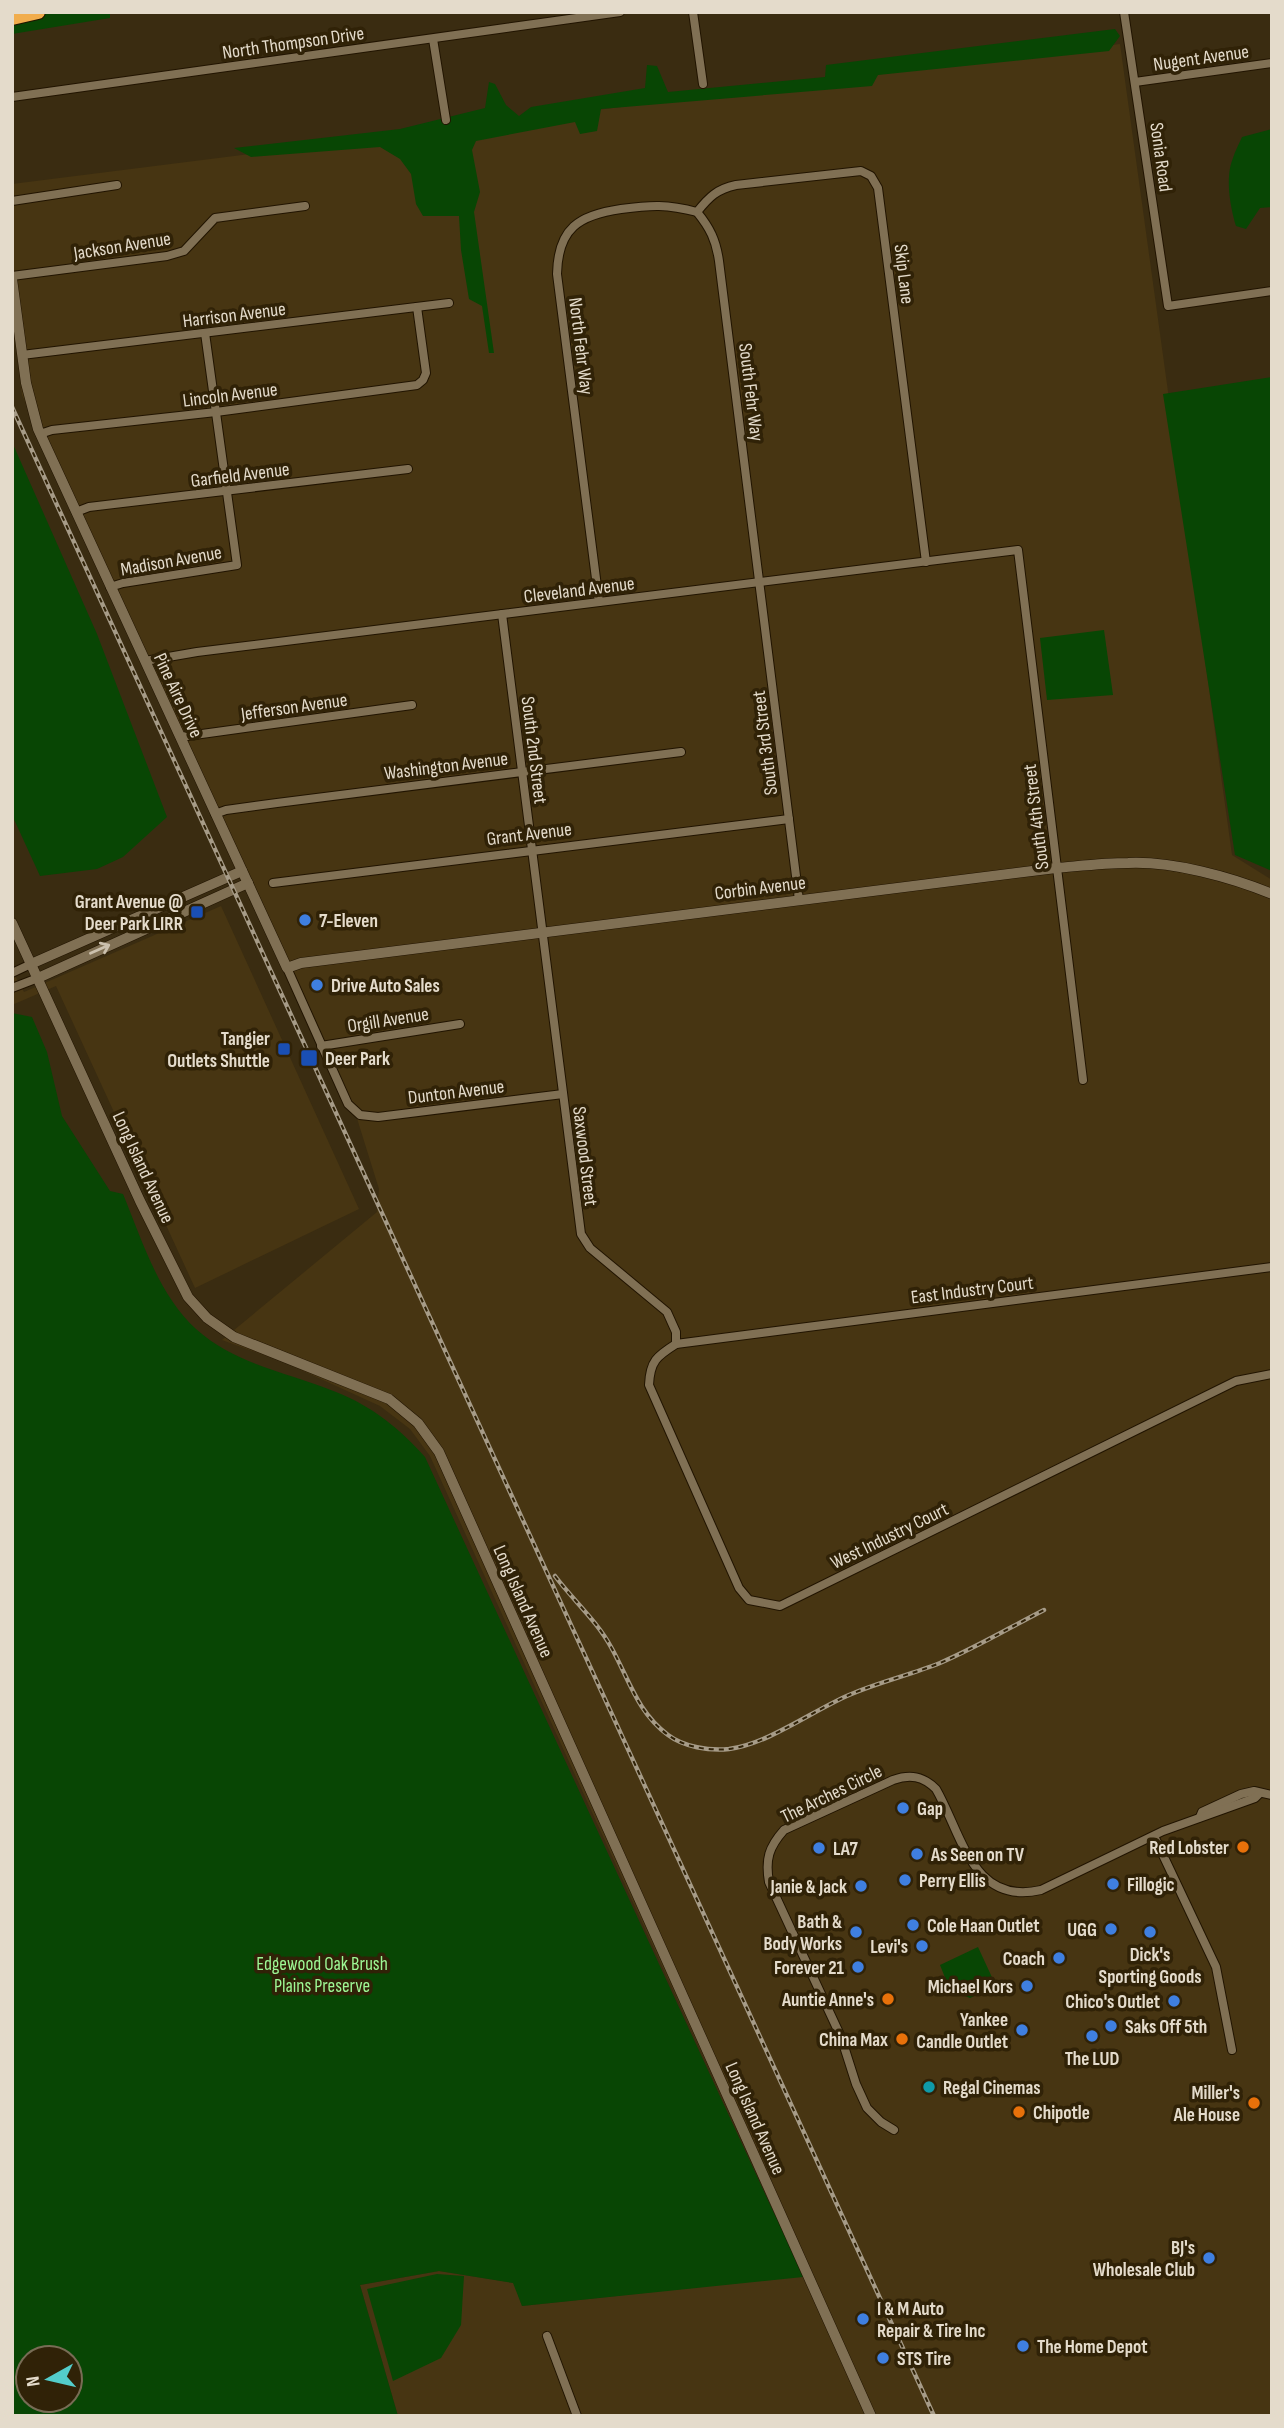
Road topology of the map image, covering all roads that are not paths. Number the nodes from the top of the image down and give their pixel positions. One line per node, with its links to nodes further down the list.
1 (38, 12): 5 (highway)
2 (620, 12): 6 (street, North Thompson Drive)
3 (693, 12): 9 (street)
4 (1124, 12): 8 (street, Sonia Road)
5 (12, 18)
6 (433, 39): 10 (street, North Thompson Drive); 11 (street)
7 (1272, 63): 8 (street, Nugent Avenue)
8 (1135, 82): 17 (street, Sonia Road)
9 (703, 84)
10 (12, 97)
11 (446, 120)
12 (117, 185): 13 (street)
13 (12, 201)
14 (305, 206): 16 (street, Jackson Avenue)
15 (696, 212): 28 (street, Skip Lane); 29 (street, South Fehr Way); 31 (street, North Fehr Way)
16 (12, 278): 21 (street, Pine Aire Drive)
17 (1272, 291)
18 (449, 303): 19 (street, Harrison Avenue)
19 (417, 307): 20 (street, Harrison Avenue); 22 (street, Lincoln Avenue)
20 (205, 333): 21 (street, Harrison Avenue); 22 (street)
21 (22, 355): 23 (street, Pine Aire Drive)
22 (216, 412): 23 (street, Lincoln Avenue); 25 (street)
23 (40, 434): 26 (street, Pine Aire Drive)
24 (408, 469): 25 (street, Garfield Avenue)
25 (227, 491): 26 (street, Garfield Avenue); 30 (street, Madison Avenue)
26 (76, 512): 30 (street, Pine Aire Drive)
27 (1018, 550): 28 (street, Cleveland Avenue); 41 (street, South 4th Street)
28 (926, 562): 29 (street, Cleveland Avenue)
29 (761, 582): 31 (street, Cleveland Avenue); 39 (street, South 3rd Street)
30 (110, 587): 33 (street, Pine Aire Drive)
31 (599, 602): 32 (street, Cleveland Avenue)
32 (502, 614): 33 (street, Cleveland Avenue); 37 (street, South 2nd Street)
33 (145, 661): 35 (street, Pine Aire Drive)
34 (412, 705): 35 (street, Jefferson Avenue)
35 (180, 737): 38 (street, Pine Aire Drive)
36 (681, 752): 37 (street, Washington Avenue)
37 (522, 771): 38 (street, Washington Avenue); 40 (street, South 2nd Street)
38 (215, 814): 42 (street, Pine Aire Drive)
39 (789, 819): 40 (street, Grant Avenue); 46 (street, South 3rd Street)
40 (532, 850): 44 (street, Grant Avenue); 48 (street, South 2nd Street)
41 (1056, 868): 45 (street, Corbin Avenue); 46 (street, Corbin Avenue); 56 (street, South 4th Street)
42 (242, 871): 43 (street, Pine Aire Drive); 49 (street)
43 (248, 883): 50 (street, Pine Aire Drive); 52 (street, one-way to 43)
44 (273, 883)
45 (1272, 894)
46 (799, 900): 48 (street, Corbin Avenue)
47 (12, 923): 49 (street, Long Island Avenue)
48 (542, 931): 50 (street, Corbin Avenue); 57 (street, Saxwood Street)
49 (31, 964): 51 (street); 52 (street, Long Island Avenue)
50 (287, 968): 55 (street, Pine Aire Drive)
51 (12, 973)
52 (38, 978): 53 (street); 68 (street, Long Island Avenue)
53 (12, 988)
54 (460, 1024): 55 (street, Orgill Avenue)
55 (321, 1046): 58 (street, Pine Aire Drive)
56 (1083, 1080)
57 (563, 1094): 58 (street, Dunton Avenue); 60 (street, Saxwood Street)
58 (355, 1112)
59 (1272, 1267): 60 (street, East Industry Court)
60 (676, 1344): 61 (street, West Industry Court)
61 (1272, 1374)
62 (1272, 1794): 63 (street, The Arches Circle)
63 (1154, 1836): 64 (street); 65 (street, The Arches Circle)
64 (1232, 2050)
65 (894, 2130)
66 (547, 2336): 67 (street)
67 (577, 2416)
68 (871, 2416)

